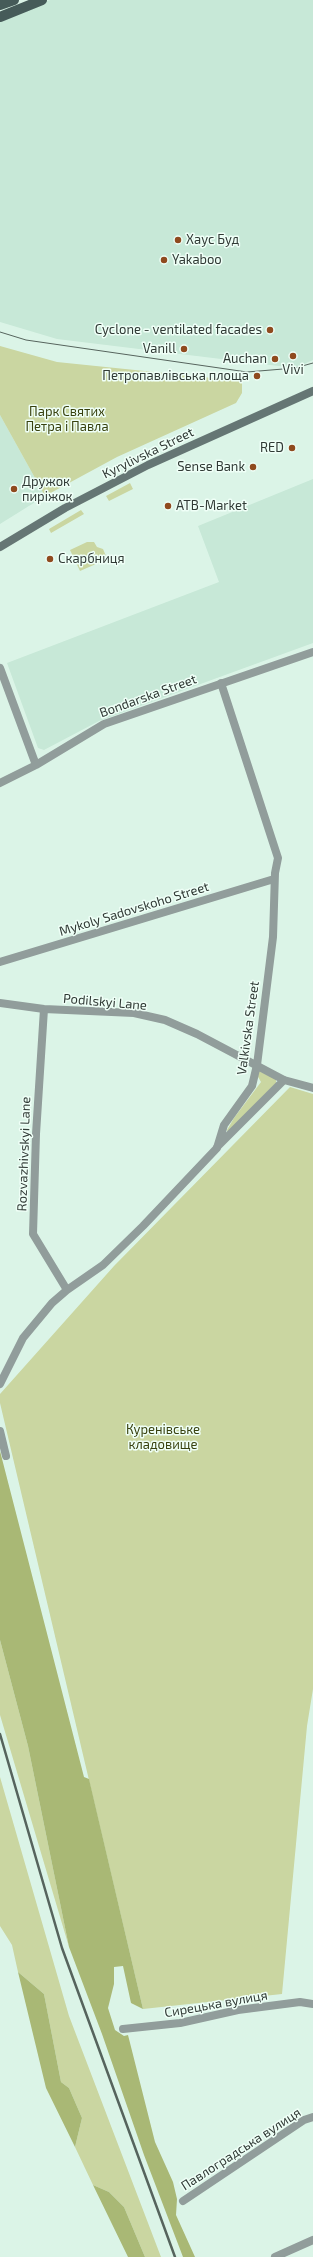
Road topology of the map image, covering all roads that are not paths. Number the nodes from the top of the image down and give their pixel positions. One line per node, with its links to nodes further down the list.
1 (14, 0): 3 (main road)
2 (42, 0): 4 (main road)
3 (0, 5)
4 (0, 17)
5 (313, 391): 6 (main road, Kyrylivska Street)
6 (0, 547)
7 (313, 652): 9 (street, Bondarska Street)
8 (0, 668): 10 (street)
9 (221, 683): 10 (street, Bondarska Street); 12 (street, Valkivska Street)
10 (36, 765): 11 (street, Bondarska Street)
11 (0, 783)
12 (274, 878): 13 (street, Mykoly Sadovskoho Street); 16 (street, Valkivska Street)
13 (0, 962)
14 (0, 1003): 15 (street, Podilskyi Lane)
15 (44, 1009): 16 (street, Podilskyi Lane); 20 (street, Rozvazhivskyi Lane)
16 (257, 1065): 17 (street, Podilskyi Lane); 19 (street, Valkivska Street)
17 (284, 1080): 18 (street, Podilskyi Lane); 19 (street)
18 (313, 1088)
19 (217, 1148): 20 (street, Valkivska Street)
20 (67, 1290): 21 (street, Valkivska Street)
21 (0, 1384)
22 (0, 1431): 23 (street)
23 (6, 1456)
24 (313, 2004): 25 (street, Сирецька вулиця)
25 (123, 2030)
26 (313, 2117): 27 (street, Павлоградська вулиця)
27 (183, 2201)
28 (313, 2240): 29 (street)
29 (275, 2257)

